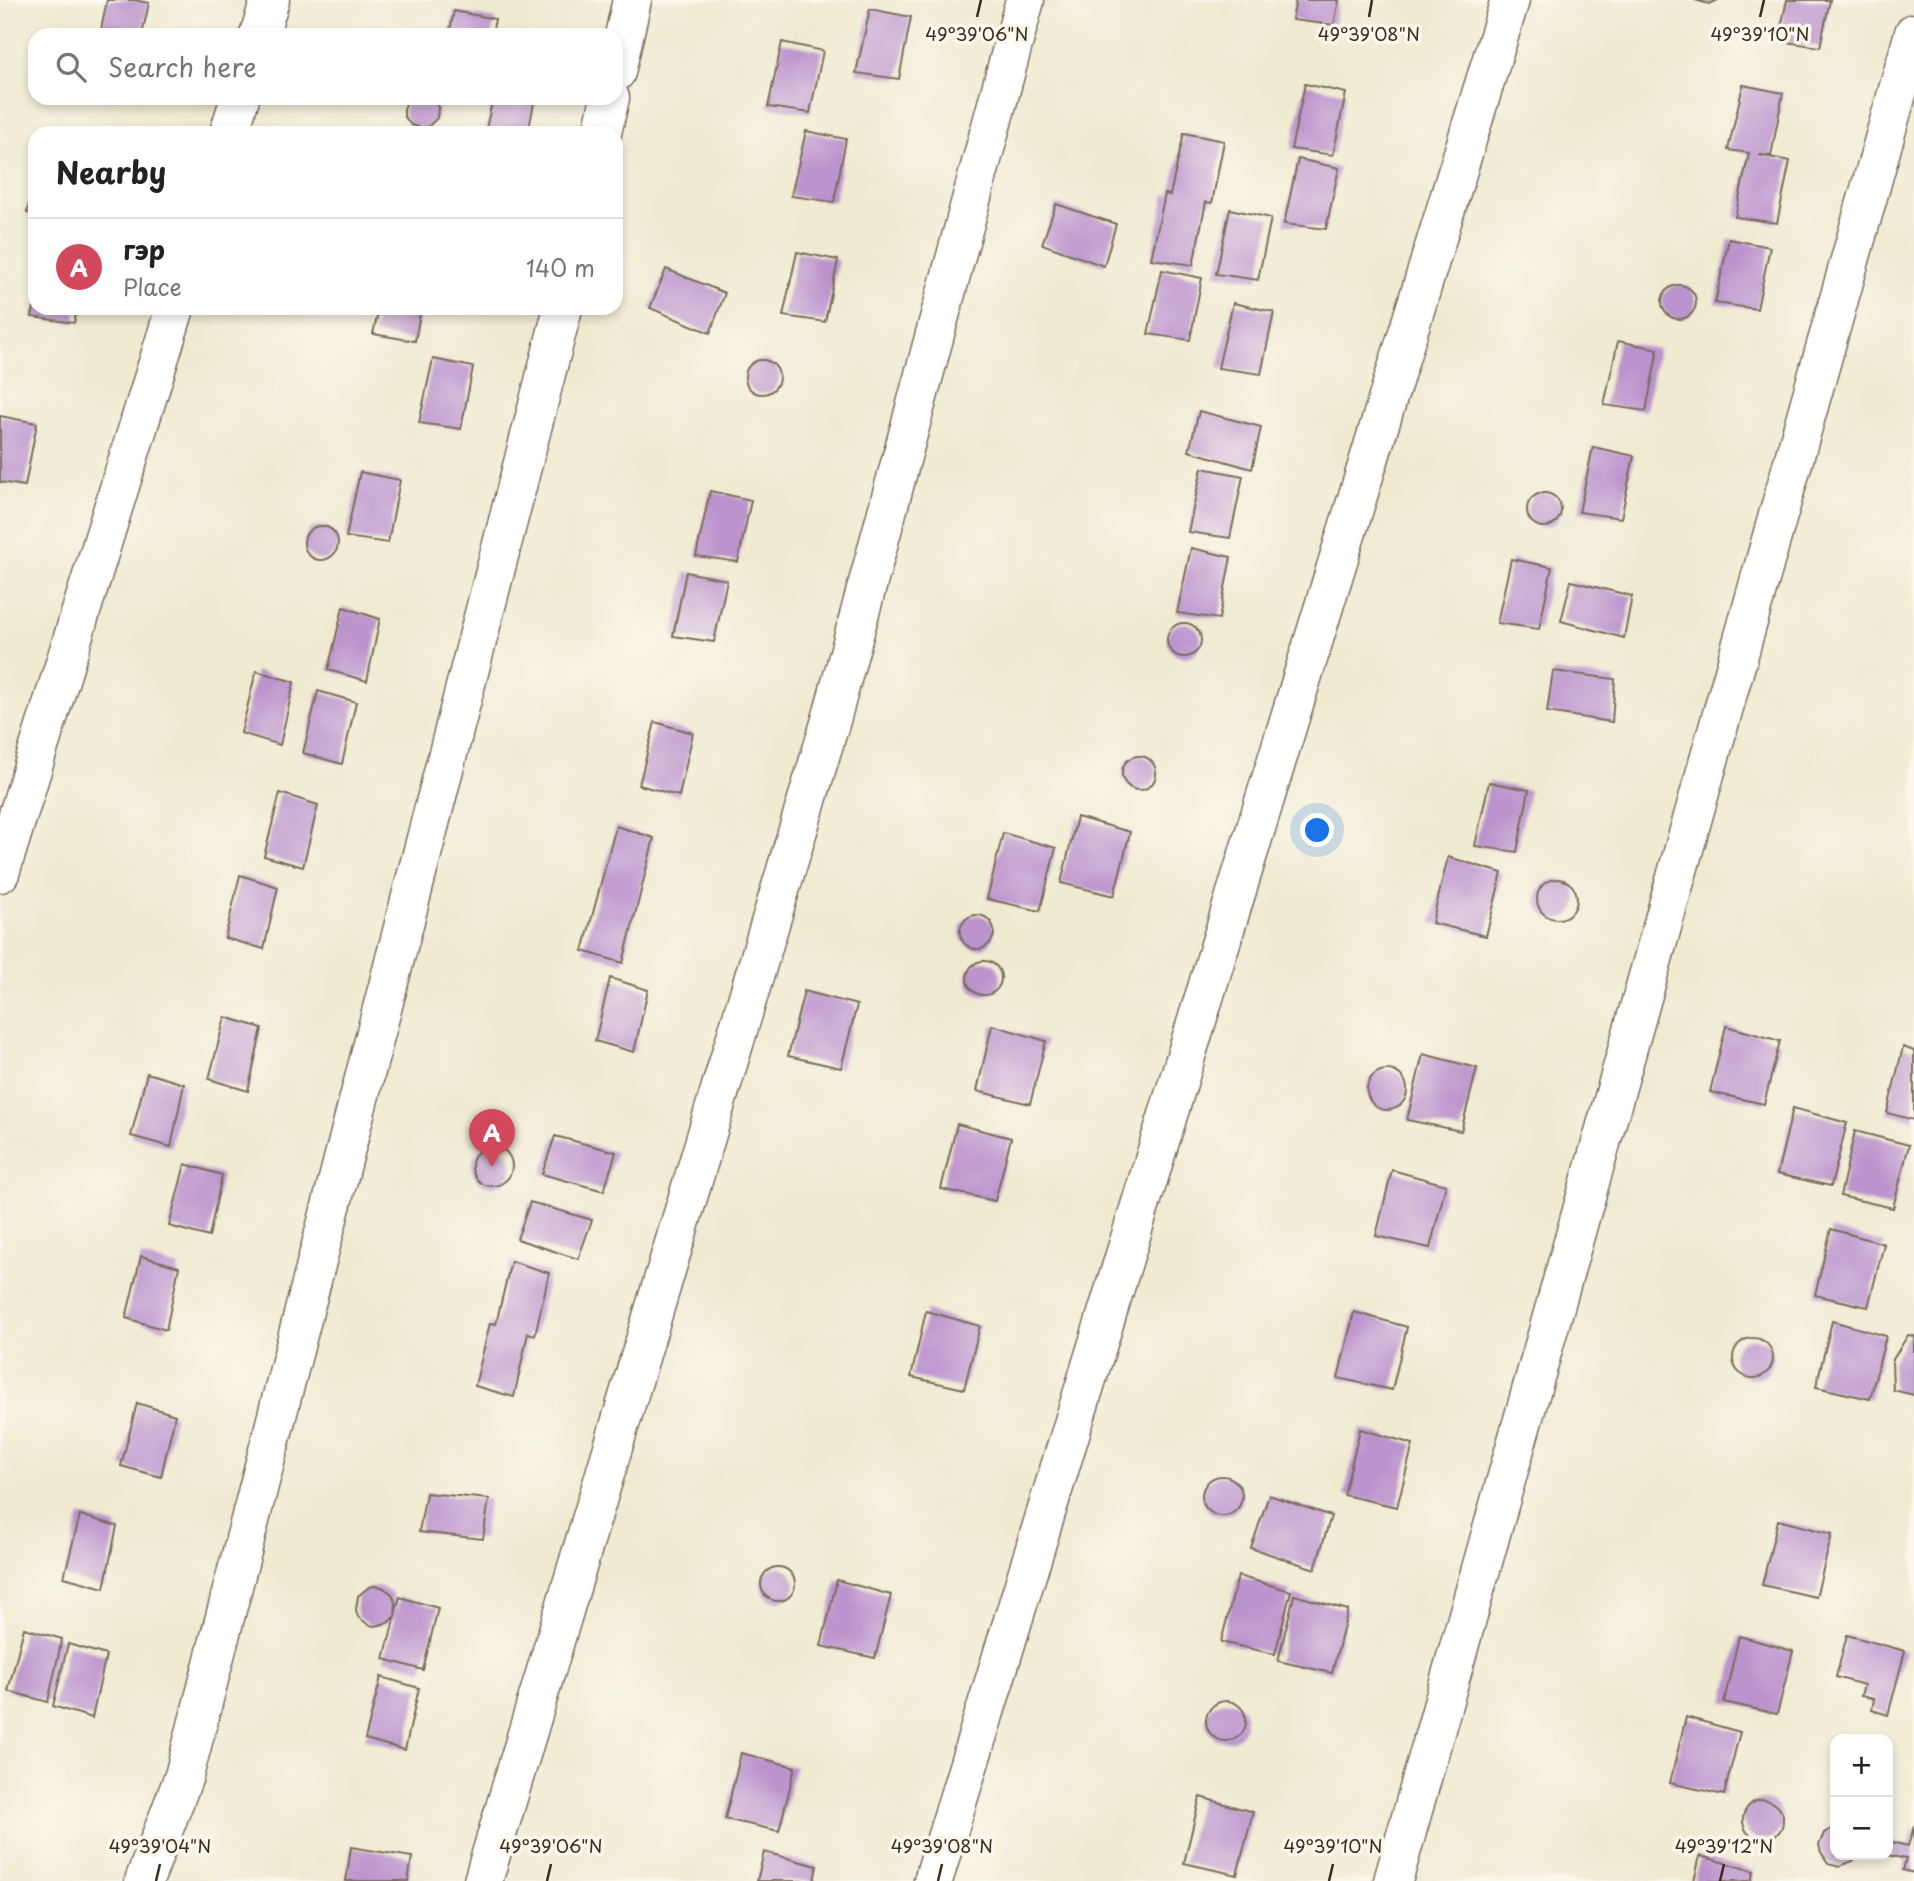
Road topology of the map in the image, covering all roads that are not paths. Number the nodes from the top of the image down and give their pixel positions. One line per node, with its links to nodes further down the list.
1 (270, 0): 5 (street)
2 (632, 0): 7 (street)
3 (1025, 0): 16 (street)
4 (1510, 0): 17 (street)
5 (261, 28)
6 (1914, 33): 18 (street)
7 (623, 40)
8 (238, 105): 10 (street)
9 (608, 105): 11 (street)
10 (231, 126)
11 (604, 126)
12 (173, 315): 14 (street)
13 (561, 315): 15 (street)
14 (0, 873)
15 (144, 1881)
16 (483, 1881)
17 (933, 1881)
18 (1392, 1881)

